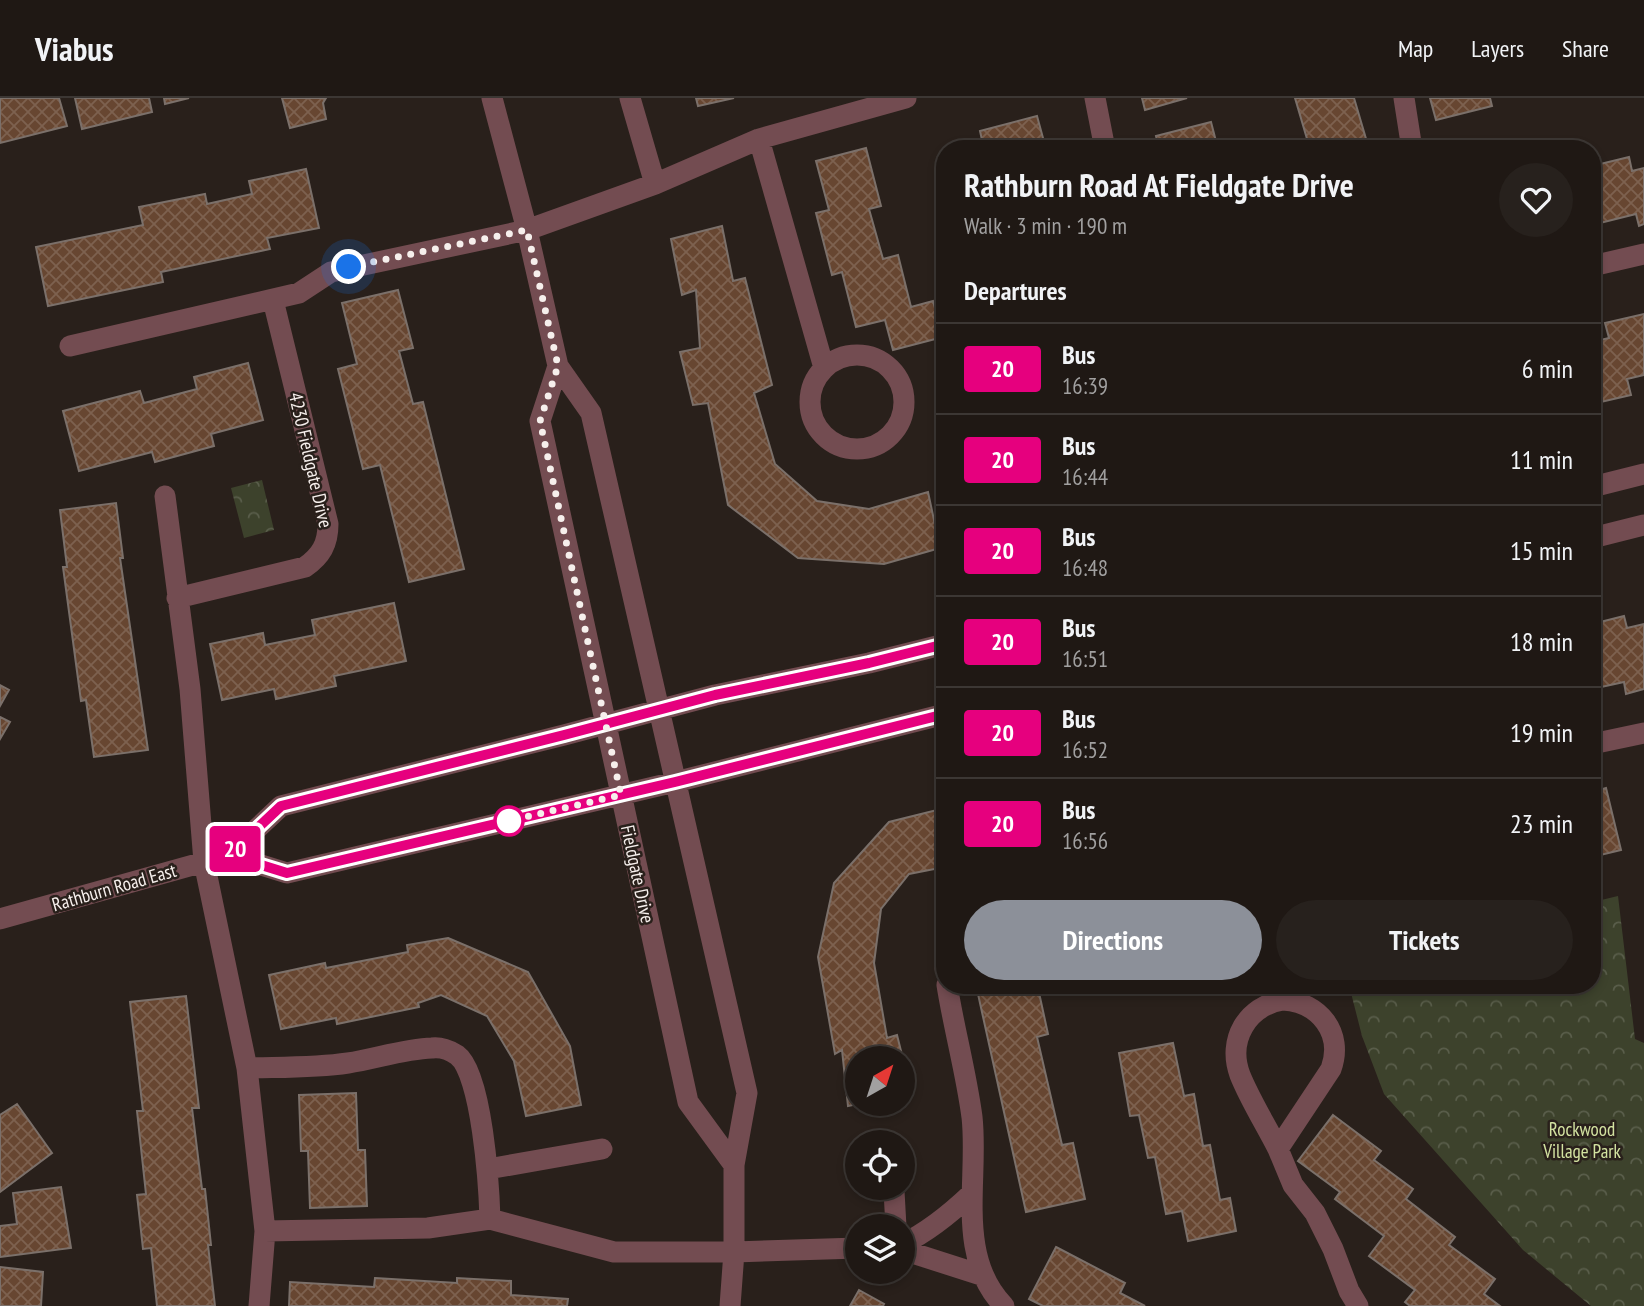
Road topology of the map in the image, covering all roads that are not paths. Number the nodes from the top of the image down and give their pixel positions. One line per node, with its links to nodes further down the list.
1 (492, 98): 10 (street)
2 (630, 98): 9 (street)
3 (906, 98): 6 (street)
4 (1095, 98): 7 (street)
5 (1404, 98): 8 (street)
6 (760, 139): 9 (street); 16 (street)
7 (1103, 140)
8 (1411, 140)
9 (655, 184): 10 (street)
10 (527, 230): 13 (street); 15 (street)
11 (1644, 254): 12 (street)
12 (1601, 264)
13 (273, 300): 14 (street); 22 (street, 4230 Fieldgate Drive)
14 (70, 346)
15 (558, 366): 24 (street); 26 (street, Fieldgate Drive)
16 (824, 368): 16 (street)
17 (1644, 474): 18 (street)
18 (1601, 485)
19 (165, 496): 22 (street)
20 (1644, 525): 21 (street)
21 (1601, 536)
22 (177, 598): 32 (street)
23 (936, 646): 24 (street, Rathburn Road East)
24 (659, 711): 26 (street, Rathburn Road East); 29 (street)
25 (936, 716): 29 (street)
26 (606, 724): 30 (street, Fieldgate Drive); 31 (street, Rathburn Road East)
27 (1644, 733): 28 (street)
28 (1601, 742)
29 (675, 782): 30 (street); 38 (street)
30 (621, 795): 31 (street); 38 (street, Fieldgate Drive)
31 (229, 855): 32 (street, Rathburn Road East)
32 (204, 862): 33 (street, Rathburn Road East); 35 (street)
33 (0, 919)
34 (949, 994): 40 (street)
35 (247, 1068): 39 (street); 42 (street)
36 (602, 1149): 39 (street)
37 (1278, 1150): 37 (street); 51 (street)
38 (734, 1165): 45 (street)
39 (488, 1169): 41 (street)
40 (971, 1194): 43 (street); 47 (street)
41 (491, 1219): 42 (street); 45 (street)
42 (265, 1231): 48 (street)
43 (915, 1238)
44 (845, 1248): 45 (street)
45 (734, 1252): 49 (street)
46 (915, 1254): 47 (street)
47 (981, 1275): 50 (street)
48 (259, 1306)
49 (730, 1306)
50 (1004, 1306)
51 (1358, 1306)

